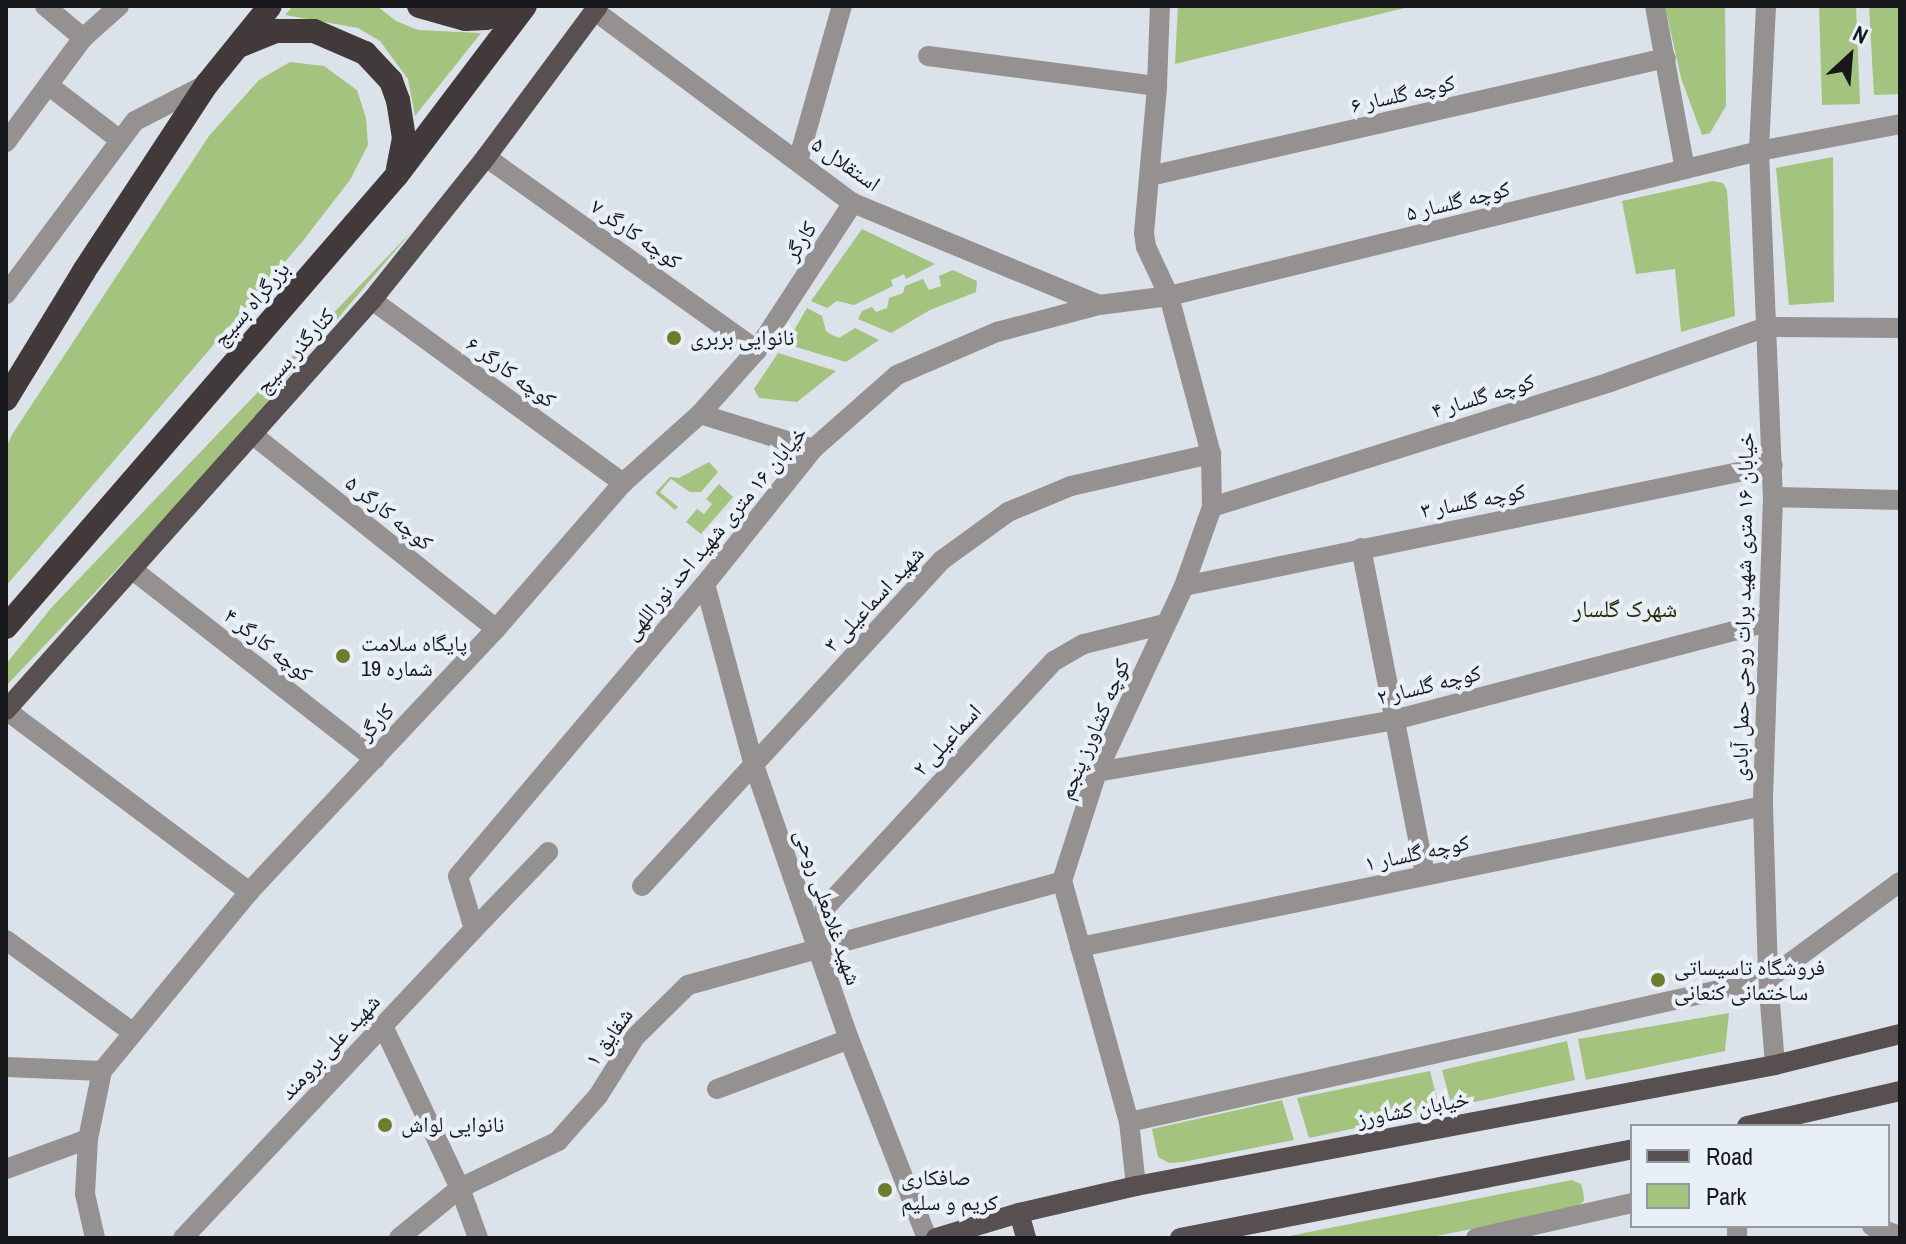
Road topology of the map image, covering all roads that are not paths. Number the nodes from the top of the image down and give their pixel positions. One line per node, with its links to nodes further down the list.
1 (45, 6): 11 (street)
2 (119, 6): 11 (street)
3 (270, 6): 12 (highway)
4 (419, 6): 5 (highway)
5 (524, 6): 25 (highway, بزرگراه بسیج)
6 (842, 6): 23 (street)
7 (1160, 6): 17 (street, کوچه کشاورز پنجم)
8 (1655, 6): 14 (street)
9 (1766, 6): 21 (street, خیابان ۱۶ متری شهید برات روحی حمل آبادی)
10 (596, 8): 22 (main road, کنارگذر بسیج); 23 (street, استقلال ۵)
11 (83, 38): 16 (street)
12 (241, 45): 15 (highway); 25 (highway)
13 (928, 56): 17 (street)
14 (1666, 58): 24 (street); 26 (street, کوچه گلسار ۶)
15 (207, 84): 20 (street); 35 (highway)
16 (48, 85): 19 (street); 20 (street)
17 (1157, 86): 26 (street, کوچه کشاورز پنجم)
18 (1900, 124): 21 (street, کوچه گلسار ۵)
19 (7, 139)
20 (120, 140): 28 (street)
21 (1759, 151): 24 (street, کوچه گلسار ۵); 32 (street, خیابان ۱۶ متری شهید برات روحی حمل آبادی)
22 (486, 157): 30 (main road, کنارگذر بسیج); 34 (street, کوچه کارگر ۷)
23 (798, 161): 27 (street, استقلال ۵)
24 (1685, 169): 29 (street, کوچه گلسار ۵)
25 (397, 175): 51 (highway, بزرگراه بسیج)
26 (1150, 176): 29 (street, کوچه کشاورز پنجم)
27 (853, 203): 31 (street, استقلال ۵); 34 (street, کارگر)
28 (9, 284)
29 (1169, 296): 31 (street, خیابان ۱۶ متری شهید احد نوراللهی); 39 (street, کوچه کشاورز پنجم)
30 (372, 300): 37 (main road, کنارگذر بسیج); 41 (street, کوچه کارگر ۶)
31 (1099, 305): 38 (street, خیابان ۱۶ متری شهید احد نوراللهی)
32 (1766, 327): 33 (street, کوچه گلسار ۴); 40 (street, خیابان ۱۶ متری شهید برات روحی حمل آبادی); 44 (street, کوچه گلسار ۴)
33 (1900, 328)
34 (757, 350): 36 (street, کارگر)
35 (6, 399)
36 (700, 414): 38 (street); 41 (street, کارگر)
37 (252, 434): 46 (main road, کنارگذر بسیج); 52 (street, کوچه کارگر ۵)
38 (813, 449): 47 (street, خیابان ۱۶ متری شهید احد نوراللهی)
39 (1211, 454): 44 (street, کوچه کشاورز پنجم); 56 (street, شهید اسماعیلی ۳)
40 (1773, 465): 42 (street, خیابان ۱۶ متری شهید برات روحی حمل آبادی); 45 (street, کوچه گلسار ۳)
41 (623, 483): 52 (street, کارگر)
42 (1773, 497): 43 (street); 49 (street, خیابان ۱۶ متری شهید برات روحی حمل آبادی)
43 (1900, 500)
44 (1212, 507): 48 (street, کوچه کشاورز پنجم)
45 (1361, 548): 48 (street, کوچه گلسار ۳); 54 (street)
46 (133, 570): 53 (main road, کنارگذر بسیج); 55 (street, کوچه کارگر ۴)
47 (705, 584): 56 (street, شهید غلامعلی روحی); 65 (street, خیابان ۱۶ متری شهید احد نوراللهی)
48 (1184, 586): 50 (street, کوچه کشاورز پنجم)
49 (1767, 622): 54 (street, کوچه گلسار ۲); 58 (street, خیابان ۱۶ متری شهید برات روحی حمل آبادی)
50 (1165, 624): 57 (street, کوچه کشاورز پنجم); 68 (street, اسماعیلی ۲)
51 (6, 627)
52 (496, 629): 55 (street, کارگر)
53 (6, 710): 64 (street)
54 (1394, 720): 57 (street, کوچه گلسار ۲); 60 (street)
55 (375, 759): 64 (street, کارگر)
56 (754, 765): 63 (street, شهید اسماعیلی ۳); 68 (street, شهید غلامعلی روحی)
57 (1097, 772): 61 (street, کوچه کشاورز پنجم)
58 (1763, 806): 60 (street, کوچه گلسار ۱); 69 (street, خیابان ۱۶ متری شهید برات روحی حمل آبادی)
59 (548, 852): 65 (street, شهید علی برومند)
60 (1425, 875): 67 (street, کوچه گلسار ۱)
61 (1062, 881): 67 (street); 68 (street, شقایق ۱)
62 (1900, 882): 69 (street)
63 (642, 886)
64 (249, 892): 71 (street, کارگر)
65 (474, 929): 70 (street, شهید علی برومند)
66 (6, 940): 71 (street)
67 (1080, 947): 79 (street)
68 (817, 950): 73 (street, شهید غلامعلی روحی); 85 (street, شقایق ۱)
69 (1768, 979): 74 (street, خیابان ۱۶ متری شهید برات روحی حمل آبادی); 79 (street)
70 (383, 1026): 85 (street); 91 (street, شهید علی برومند)
71 (132, 1032): 75 (street, کارگر)
72 (1900, 1034): 74 (main road, خیابان کشاورز)
73 (849, 1039): 77 (street); 94 (street, شهید غلامعلی روحی)
74 (1775, 1065): 84 (main road, خیابان کشاورز)
75 (102, 1071): 76 (street); 81 (street, کارگر)
76 (9, 1072)
77 (717, 1089)
78 (1900, 1091): 80 (main road)
79 (1129, 1122): 84 (street)
80 (1757, 1124)
81 (88, 1139): 83 (street); 90 (street, کارگر)
82 (1630, 1149): 97 (main road)
83 (6, 1169)
84 (1136, 1186): 87 (main road, خیابان کشاورز)
85 (460, 1188): 92 (street, شقایق ۱); 93 (street)
86 (1630, 1203): 98 (street)
87 (1019, 1213): 95 (main road, خیابان کشاورز); 96 (main road)
88 (1878, 1228): 89 (street)
89 (1900, 1236)
90 (95, 1238)
91 (183, 1238)
92 (399, 1238)
93 (478, 1238)
94 (927, 1238)
95 (936, 1238)
96 (1026, 1238)
97 (1180, 1238)
98 (1476, 1238)

